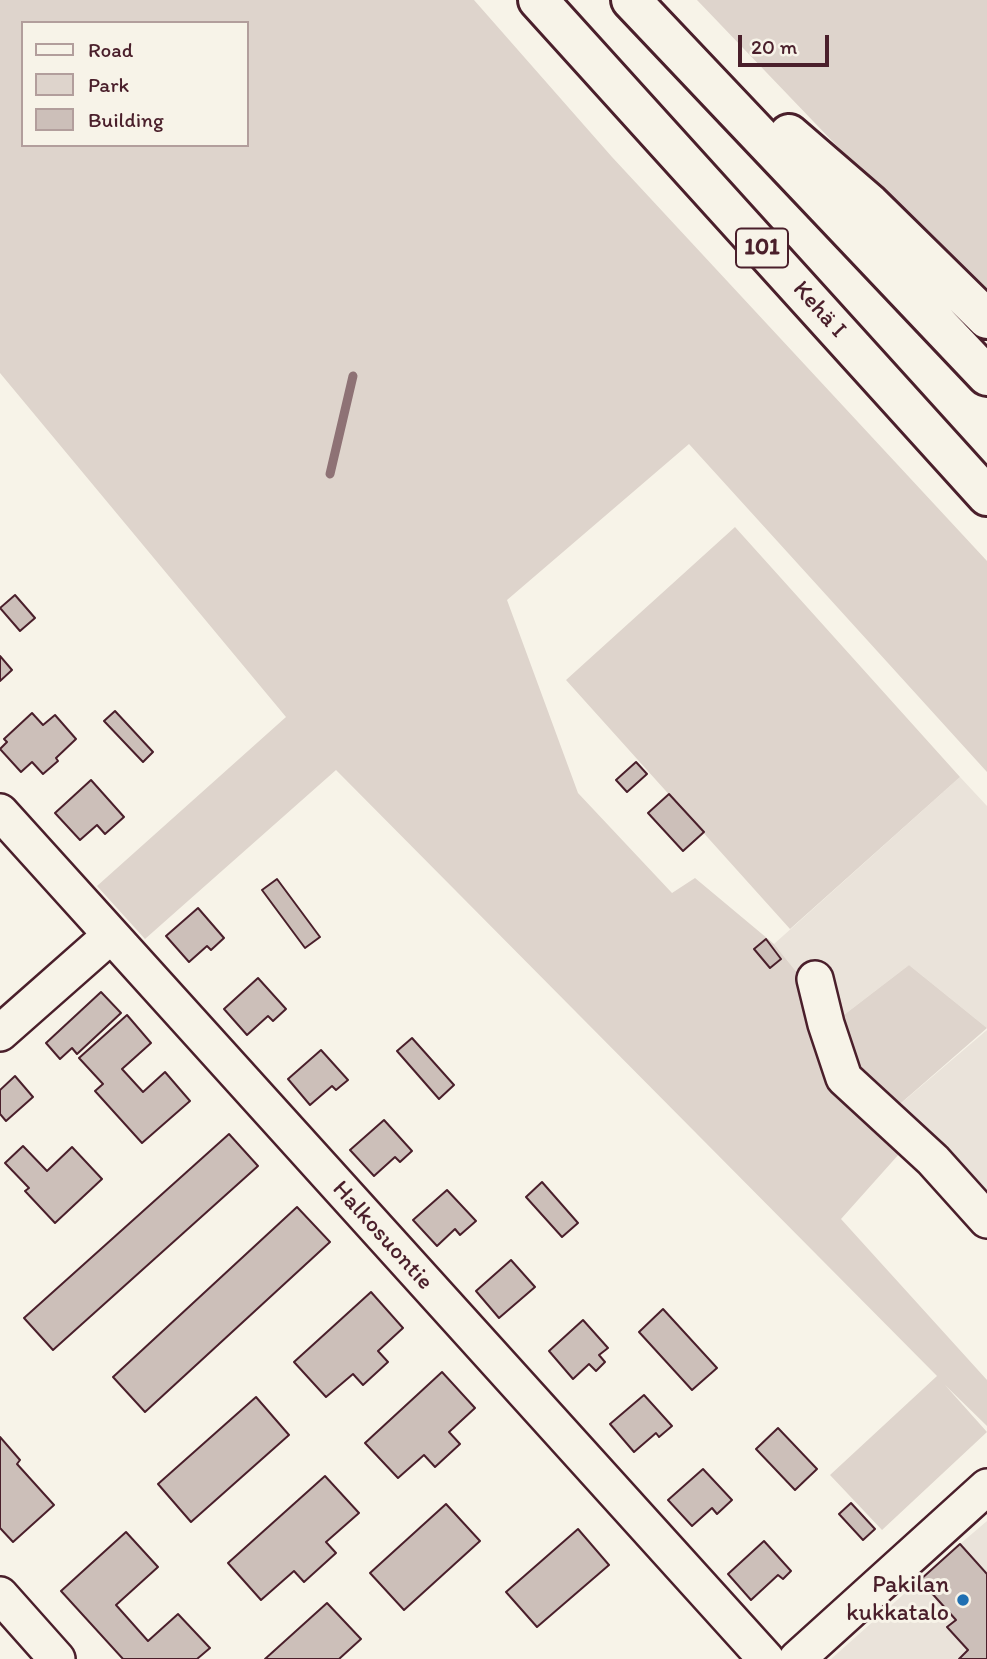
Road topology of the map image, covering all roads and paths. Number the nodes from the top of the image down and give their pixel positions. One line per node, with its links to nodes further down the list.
1 (538, 0): 5 (highway, Kehä I / 101)
2 (632, 0): 3 (highway); 4 (highway)
3 (987, 319)
4 (987, 376)
5 (987, 496)
6 (0, 812): 7 (street, Halkosuontie)
7 (110, 936): 9 (street); 14 (street, Halkosuontie)
8 (815, 979): 10 (street)
9 (0, 1033)
10 (987, 1220)
11 (987, 1487): 15 (street)
12 (0, 1595): 13 (street)
13 (57, 1659)
14 (766, 1659)
15 (797, 1659)

